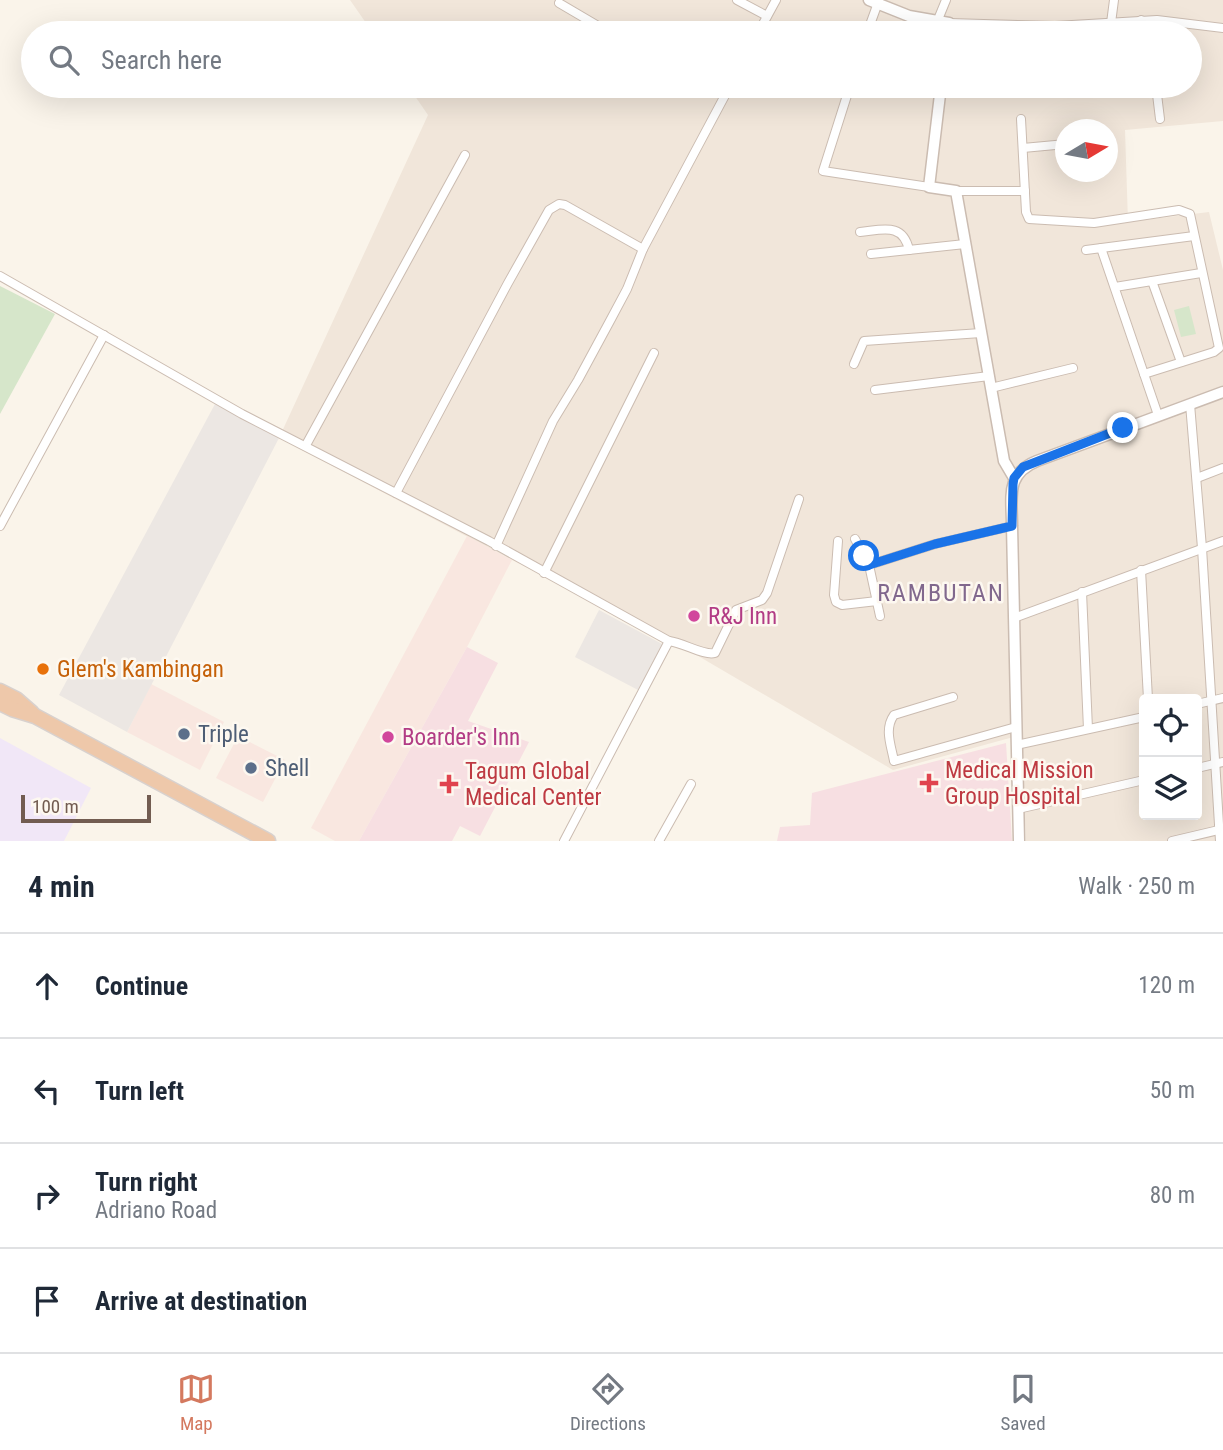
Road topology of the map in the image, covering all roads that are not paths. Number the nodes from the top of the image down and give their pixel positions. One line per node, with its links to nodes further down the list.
1 (737, 0): 7 (street)
2 (775, 0): 7 (street)
3 (946, 0): 13 (street)
4 (1114, 0): 14 (street)
5 (875, 1): 11 (street); 12 (street)
6 (559, 3): 9 (street)
7 (767, 16): 10 (street)
8 (1141, 20): 15 (street); 16 (street)
9 (590, 21)
10 (764, 21)
11 (870, 21)
12 (927, 21)
13 (945, 21)
14 (1111, 21)
15 (1131, 21)
16 (1165, 21)
17 (1202, 25): 18 (street)
18 (1223, 28)
19 (723, 98): 35 (street)
20 (846, 98): 28 (street)
21 (940, 98): 28 (street)
22 (1157, 98): 24 (street)
23 (1021, 119): 26 (street)
24 (1160, 119)
25 (1055, 145): 26 (street)
26 (1023, 148): 30 (street)
27 (465, 155): 56 (street)
28 (929, 187): 29 (street)
29 (956, 191): 30 (street); 33 (street)
30 (1025, 191): 32 (street)
31 (860, 232): 36 (street)
32 (1194, 236): 34 (street); 39 (street)
33 (965, 244): 36 (street); 43 (street)
34 (1101, 248): 37 (street); 42 (street)
35 (643, 249): 60 (street); 67 (street)
36 (909, 250): 38 (street)
37 (1086, 250)
38 (871, 254)
39 (1201, 273): 41 (street); 46 (street)
40 (0, 276): 44 (street)
41 (1152, 281): 42 (street); 46 (street)
42 (1115, 287): 49 (street)
43 (981, 332): 47 (street); 50 (street)
44 (104, 335): 56 (street); 62 (street)
45 (653, 353): 71 (street)
46 (1181, 362): 49 (street)
47 (854, 364)
48 (1073, 368): 51 (street)
49 (1144, 374): 55 (street)
50 (989, 376): 51 (street); 52 (street)
51 (991, 388): 58 (street)
52 (875, 390)
53 (1223, 392): 54 (street)
54 (1190, 404): 55 (street); 59 (street)
55 (1158, 415): 58 (street)
56 (306, 446): 60 (street)
57 (1223, 468): 59 (street)
58 (1014, 478): 63 (street)
59 (1197, 478): 68 (street)
60 (396, 493): 67 (street)
61 (799, 499): 76 (street)
62 (0, 526)
63 (1012, 526): 69 (street); 75 (street)
64 (855, 539): 69 (street)
65 (838, 541): 73 (street)
66 (1223, 541): 68 (street)
67 (496, 545): 71 (street)
68 (1202, 548): 70 (street); 81 (street)
69 (869, 565): 73 (street)
70 (1141, 570): 72 (street); 78 (street)
71 (544, 573): 76 (street)
72 (1082, 592): 75 (street); 87 (street)
73 (877, 601): 74 (street)
74 (880, 616)
75 (1014, 618): 86 (street)
76 (669, 641): 95 (street)
77 (0, 691): 84 (highway)
78 (1148, 694)
79 (953, 697): 86 (street)
80 (1223, 698): 81 (street)
81 (1212, 700): 83 (street); 89 (street)
82 (0, 703): 84 (highway)
83 (1202, 703)
84 (35, 716): 94 (highway)
85 (1139, 718): 87 (street)
86 (1016, 727): 88 (street)
87 (1088, 729): 88 (street)
88 (1016, 745): 92 (street)
89 (1219, 763): 93 (street)
90 (1139, 781): 92 (street)
91 (691, 784): 96 (street)
92 (1018, 809): 97 (street)
93 (1221, 830): 98 (street); 99 (street)
94 (260, 839)
95 (564, 841)
96 (659, 841)
97 (1019, 841)
98 (1172, 841)
99 (1220, 841)

